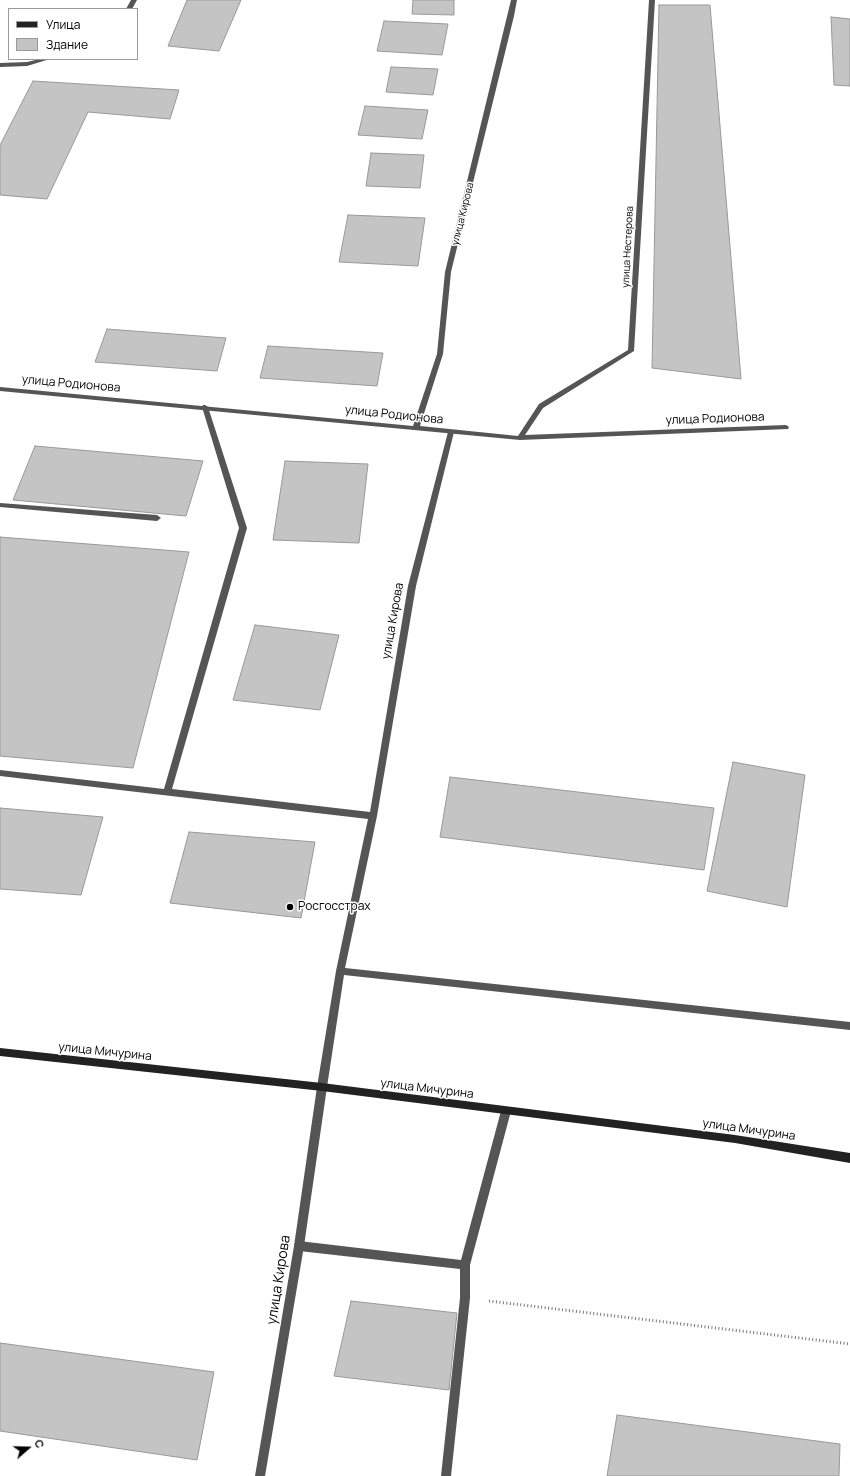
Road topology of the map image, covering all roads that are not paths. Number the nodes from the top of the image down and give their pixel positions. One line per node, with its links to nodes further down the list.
1 (514, 0): 8 (street, улица Кирова)
2 (652, 0): 10 (street, улица Нестерова)
3 (43, 60): 4 (street)
4 (0, 65)
5 (0, 388): 6 (street, улица Родионова)
6 (205, 408): 8 (street, улица Родионова); 14 (street)
7 (786, 427): 10 (street, улица Родионова)
8 (416, 428): 9 (street, улица Родионова)
9 (451, 432): 10 (street, улица Родионова); 15 (street, улица Кирова)
10 (520, 438)
11 (0, 505): 12 (street)
12 (157, 518)
13 (0, 773): 14 (street)
14 (167, 791): 15 (street)
15 (373, 816): 16 (street, улица Кирова)
16 (340, 971): 17 (street); 19 (street, улица Кирова)
17 (850, 1026)
18 (0, 1052): 19 (main road, улица Мичурина)
19 (322, 1087): 20 (main road, улица Мичурина); 22 (street, улица Кирова)
20 (506, 1111): 21 (main road, улица Мичурина); 23 (street)
21 (850, 1158)
22 (299, 1246): 23 (street); 24 (street, улица Кирова)
23 (465, 1265): 25 (street)
24 (260, 1476)
25 (446, 1476)

